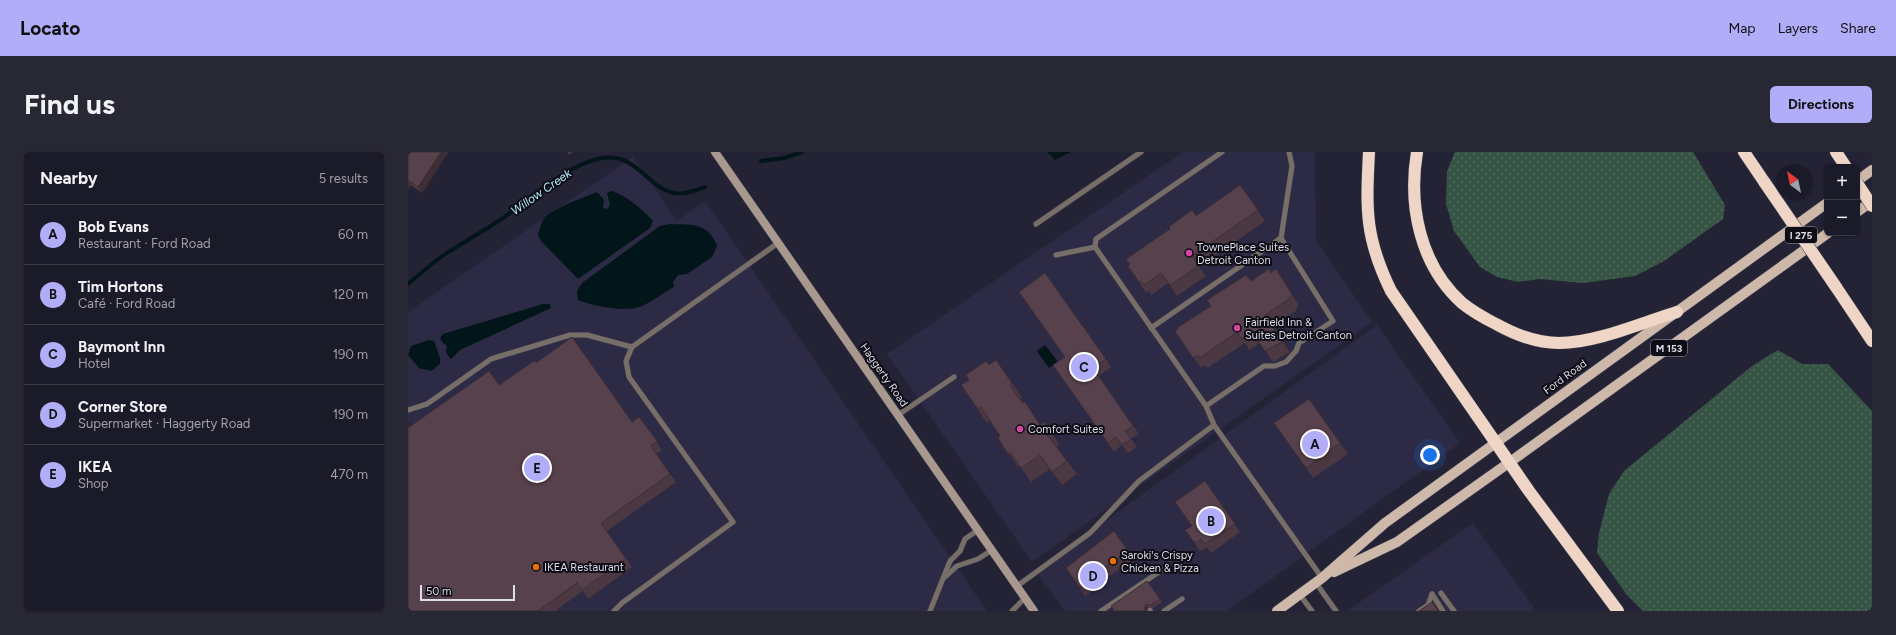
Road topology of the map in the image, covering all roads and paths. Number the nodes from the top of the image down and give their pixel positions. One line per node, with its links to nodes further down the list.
1 (715, 152): 20 (main road, Haggerty Road)
2 (1141, 152): 17 (lane)
3 (1222, 152): 21 (lane)
4 (1289, 152): 19 (lane)
5 (1369, 152): 32 (highway)
6 (1417, 152): 23 (highway)
7 (1744, 152): 25 (highway, I 275, bridge)
8 (1836, 152): 9 (highway)
9 (1844, 164)
10 (1872, 170): 11 (main road)
11 (1860, 180)
12 (1860, 187): 15 (highway, bridge)
13 (1872, 201): 16 (main road)
14 (1824, 205): 23 (main road, Ford Road / M 153)
15 (1872, 206)
16 (1860, 210)
17 (1036, 224)
18 (1824, 236): 33 (main road, Ford Road / M 153)
19 (1281, 238): 24 (lane); 28 (lane)
20 (778, 242): 26 (lane); 30 (main road, Haggerty Road)
21 (1095, 247): 22 (lane); 24 (lane)
22 (1056, 255)
23 (1677, 312): 32 (main road, Ford Road / M 153)
24 (1152, 328): 28 (lane)
25 (1872, 341)
26 (632, 347): 29 (lane); 45 (lane)
27 (954, 377): 30 (lane)
28 (1206, 406): 31 (lane)
29 (408, 410)
30 (898, 415): 34 (main road, Haggerty Road)
31 (1214, 425): 38 (lane); 39 (lane)
32 (1496, 442): 33 (highway); 38 (main road, Ford Road / M 153)
33 (1510, 462): 38 (main road, Ford Road / M 153); 56 (highway)
34 (978, 530): 35 (main road, Haggerty Road); 37 (lane)
35 (992, 550): 37 (lane); 39 (main road, Haggerty Road)
36 (1162, 570): 44 (lane)
37 (944, 578): 46 (lane)
38 (1319, 581): 41 (main road, Ford Road / M 153); 52 (lane)
39 (1017, 586): 42 (main road, Haggerty Road)
40 (1441, 593): 55 (lane)
41 (1300, 595): 50 (main road, Ford Road / M 153); 51 (lane)
42 (1025, 598): 47 (lane); 48 (main road, Haggerty Road)
43 (1182, 598): 49 (lane)
44 (1104, 610)
45 (614, 611)
46 (930, 611)
47 (1012, 611)
48 (1034, 611)
49 (1164, 611)
50 (1277, 611)
51 (1312, 611)
52 (1336, 611)
53 (1419, 611): 54 (lane)
54 (1443, 611)
55 (1454, 611)
56 (1618, 611)

